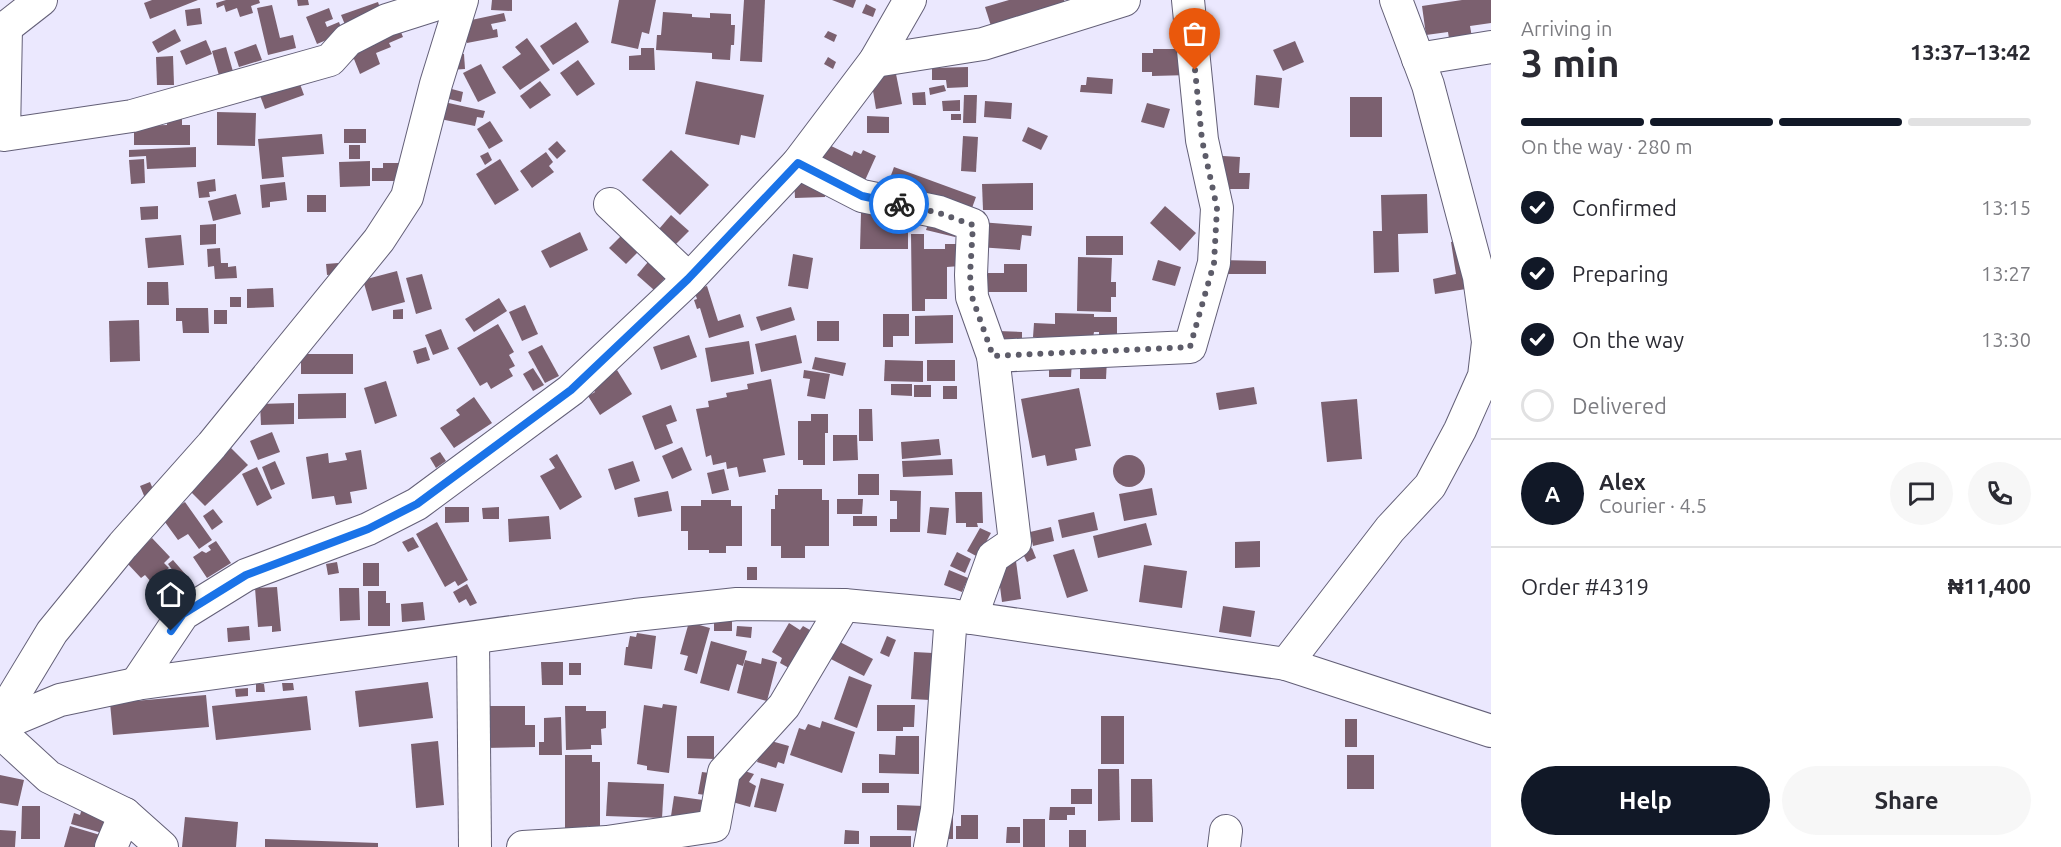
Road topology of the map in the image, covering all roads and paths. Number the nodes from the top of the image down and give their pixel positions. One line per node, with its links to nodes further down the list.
1 (41, 0): 8 (street)
2 (450, 0): 8 (street)
3 (462, 0): 21 (street)
4 (910, 0): 11 (street)
5 (1124, 0): 11 (street)
6 (1188, 0): 15 (street)
7 (1396, 0): 10 (street)
8 (3, 30)
9 (1491, 47): 10 (street)
10 (1418, 59): 19 (street)
11 (875, 61): 12 (street)
12 (798, 163): 14 (street); 15 (street)
13 (610, 204): 14 (street)
14 (688, 279): 20 (street)
15 (993, 356): 17 (street)
16 (844, 605): 17 (street); 18 (street); 26 (street)
17 (961, 616): 19 (street); 31 (street)
18 (473, 639): 20 (street); 29 (street)
19 (1286, 664): 23 (street)
20 (136, 684): 22 (street)
21 (0, 718)
22 (0, 725)
23 (1491, 731)
24 (0, 732): 25 (street)
25 (125, 814): 27 (street); 28 (street)
26 (608, 844): 30 (street)
27 (111, 847)
28 (162, 847)
29 (475, 847)
30 (527, 847)
31 (930, 847)

